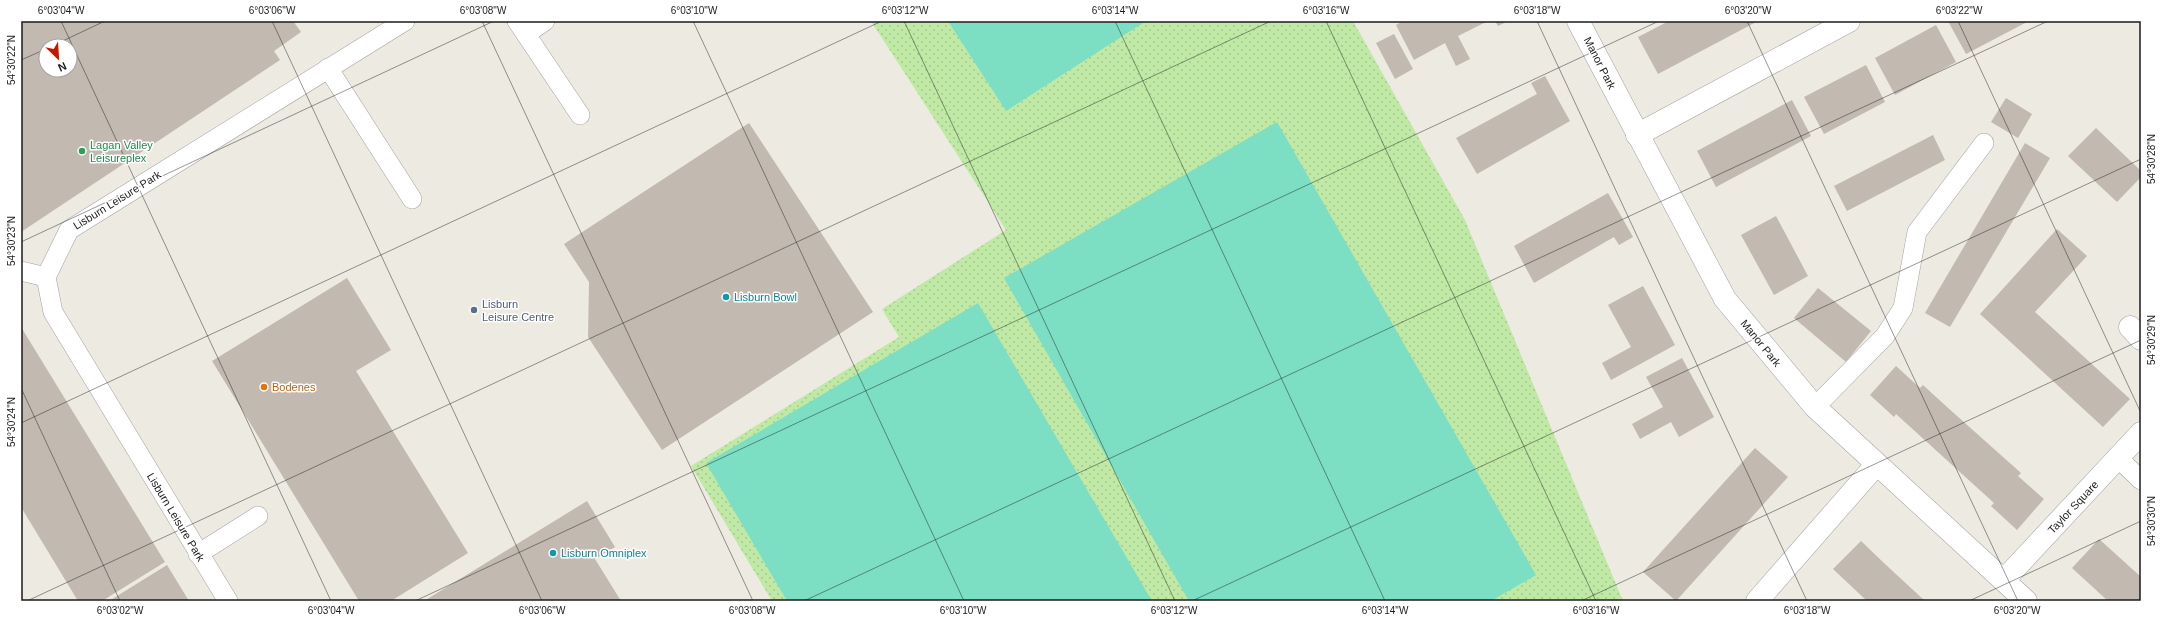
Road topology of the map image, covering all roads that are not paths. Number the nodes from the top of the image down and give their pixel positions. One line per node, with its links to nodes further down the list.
1 (404, 21): 6 (lane, Lisburn Leisure Park)
2 (545, 21): 5 (lane)
3 (1578, 21): 8 (street, Manor Park)
4 (1849, 21): 8 (street)
5 (521, 27): 7 (lane)
6 (328, 68): 10 (lane); 12 (lane, Lisburn Leisure Park)
7 (580, 116)
8 (1637, 135): 13 (street, Manor Park)
9 (1984, 143): 13 (lane)
10 (412, 199)
11 (21, 271): 12 (lane)
12 (46, 277): 19 (lane, Lisburn Leisure Park)
13 (1815, 407): 16 (street, Manor Park)
14 (2141, 433): 15 (street, Taylor Square)
15 (2118, 458): 17 (lane); 20 (street, Taylor Square)
16 (1876, 466): 20 (street, Manor Park); 22 (street)
17 (2141, 480)
18 (258, 516): 19 (lane)
19 (198, 554): 21 (lane, Lisburn Leisure Park)
20 (2004, 580): 23 (street, Manor Park)
21 (228, 601)
22 (1756, 601)
23 (2026, 601)

